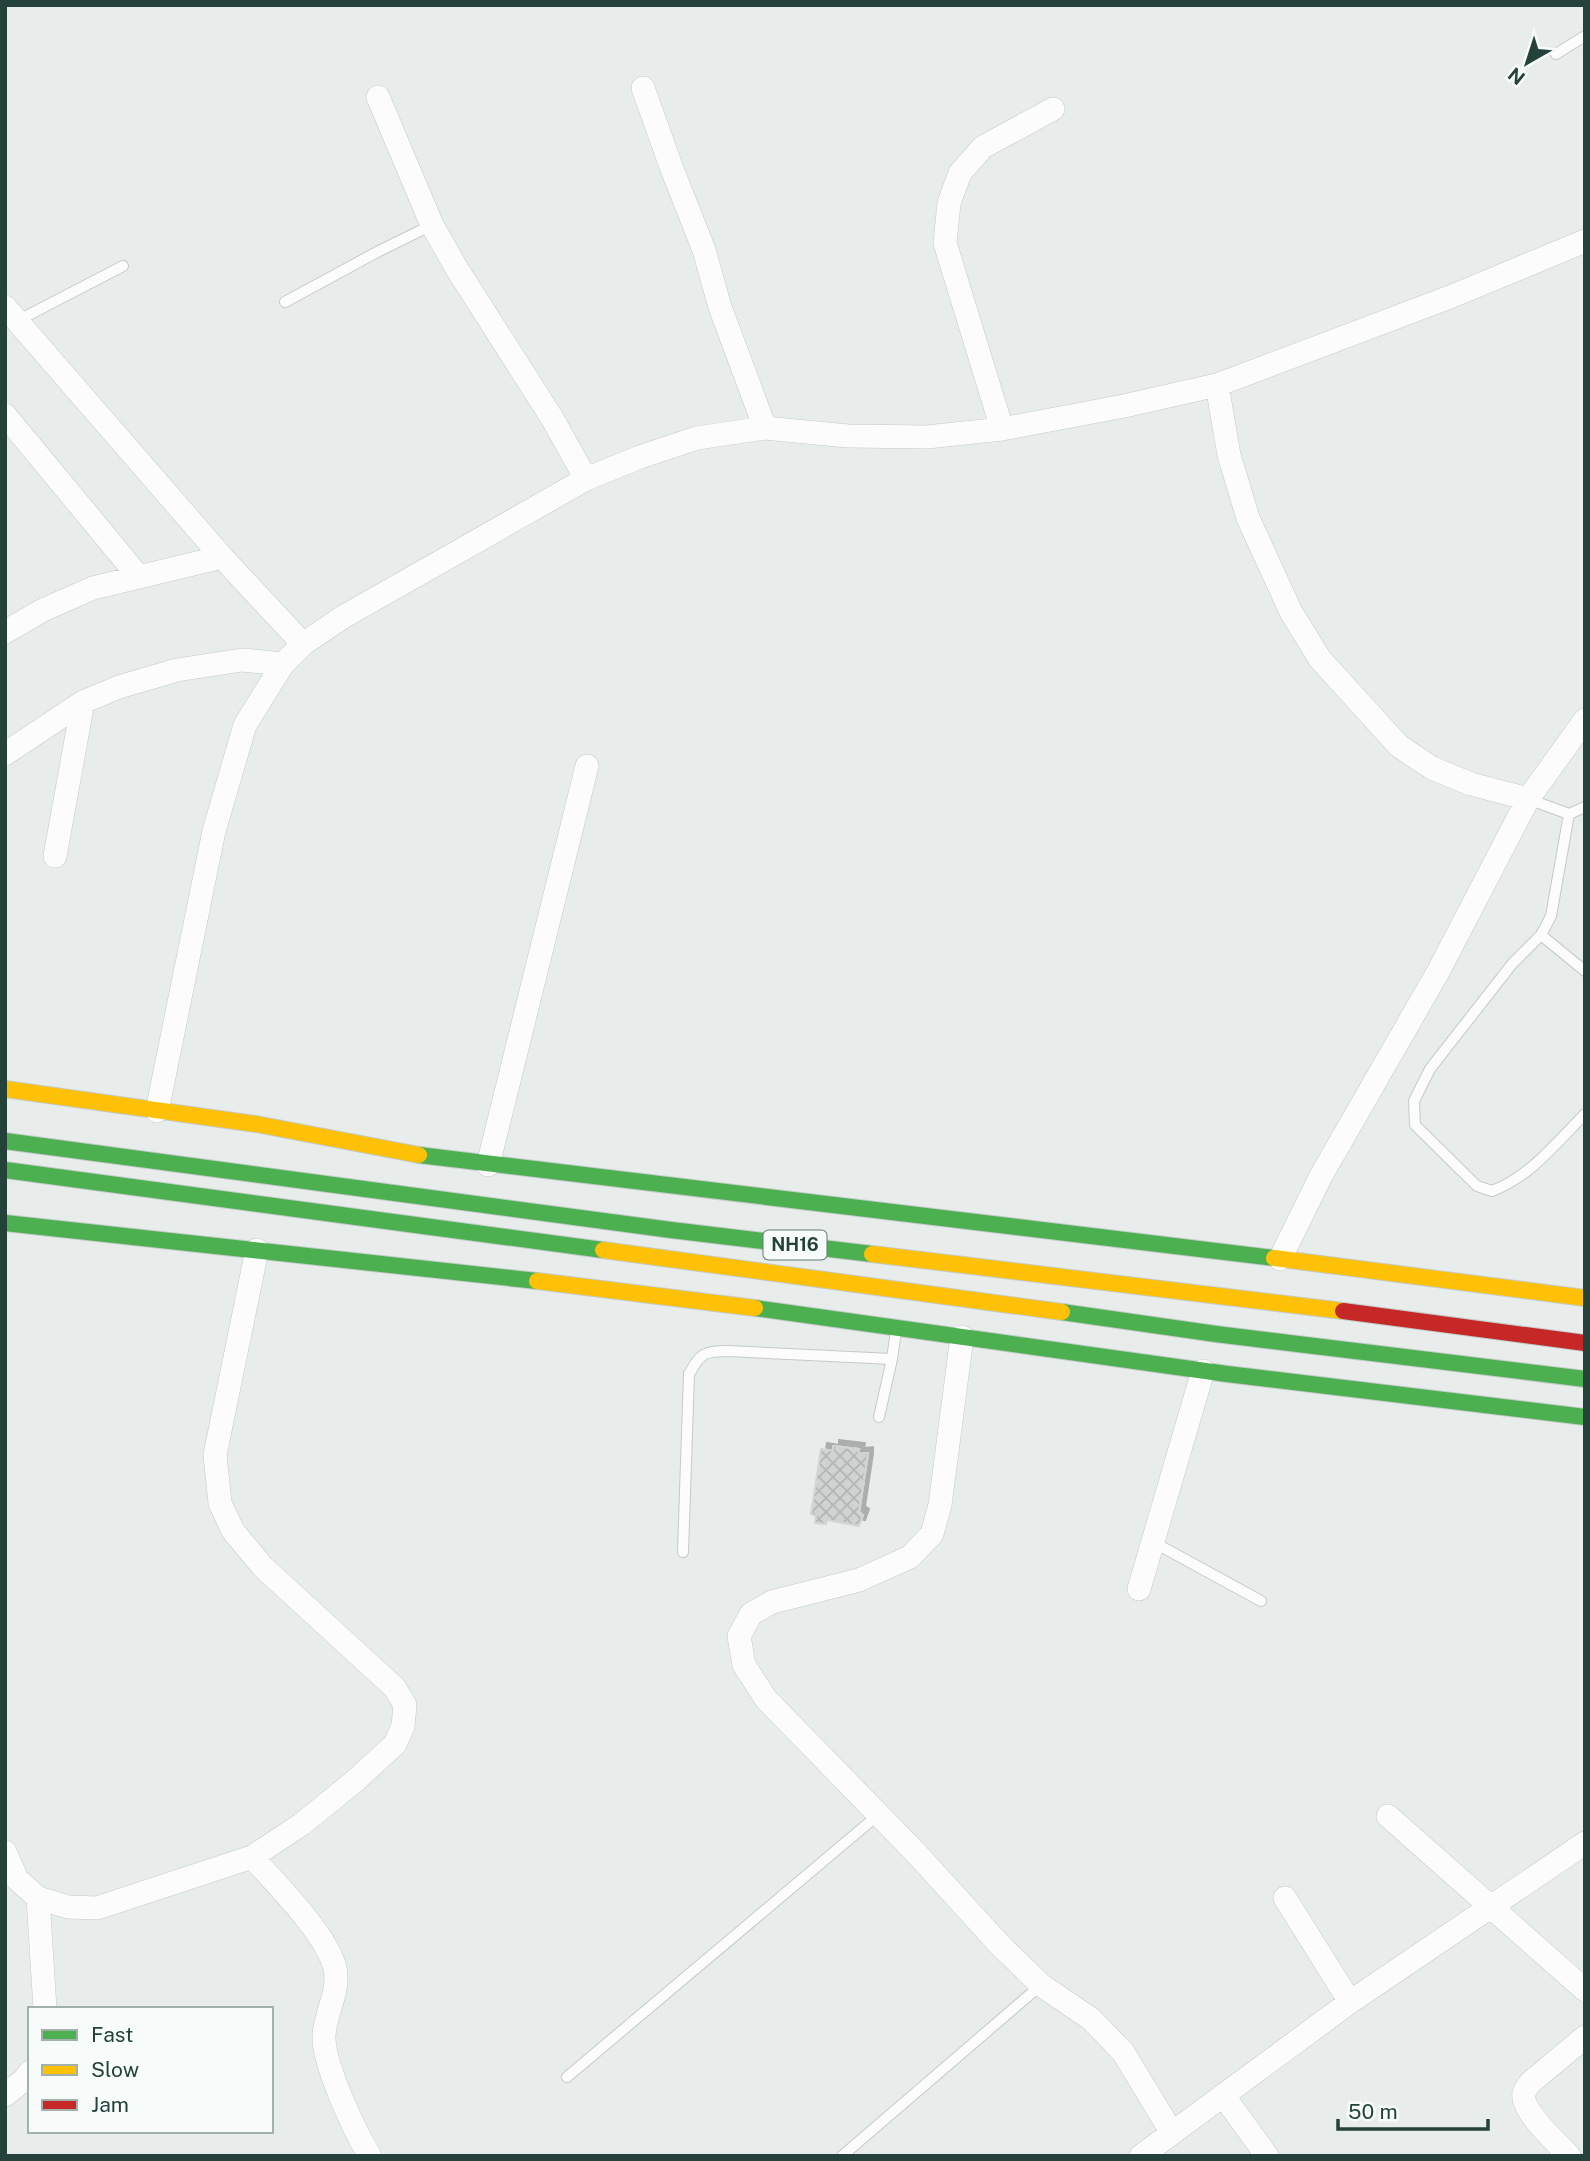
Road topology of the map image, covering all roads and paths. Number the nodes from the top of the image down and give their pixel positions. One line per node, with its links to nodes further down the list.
1 (1585, 36): 2 (lane)
2 (1556, 54)
3 (643, 88): 13 (street)
4 (378, 97): 6 (street)
5 (1053, 109): 14 (street)
6 (432, 225): 9 (lane); 15 (street)
7 (1585, 241): 11 (street)
8 (123, 266): 10 (lane)
9 (285, 302)
10 (11, 314): 16 (street)
11 (1216, 385): 14 (street); 25 (street)
12 (5, 415): 17 (street)
13 (765, 428): 14 (street); 15 (street)
14 (1002, 429)
15 (586, 479): 19 (street)
16 (222, 557): 17 (street); 19 (street)
17 (139, 577): 18 (street)
18 (5, 632)
19 (303, 644): 20 (street)
20 (283, 664): 21 (street); 32 (street)
21 (83, 702): 23 (street); 28 (street)
22 (1585, 720): 25 (street)
23 (5, 754)
24 (587, 766): 35 (street)
25 (1528, 799): 27 (lane); 39 (street)
26 (1585, 807): 27 (lane)
27 (1569, 814): 29 (lane)
28 (55, 856)
29 (1541, 935): 30 (lane); 33 (lane)
30 (1585, 971)
31 (5, 1090): 32 (main road)
32 (157, 1111): 35 (main road)
33 (1585, 1114)
34 (5, 1141): 43 (main road, NH16)
35 (488, 1165): 39 (main road)
36 (5, 1170): 46 (main road, NH16)
37 (5, 1223): 38 (main road)
38 (257, 1250): 41 (main road); 57 (street)
39 (1280, 1259): 40 (main road)
40 (1585, 1298)
41 (896, 1328): 42 (main road); 44 (lane)
42 (962, 1337): 45 (main road); 53 (street)
43 (1585, 1343)
44 (892, 1359): 47 (lane); 50 (lane)
45 (1203, 1371): 48 (main road); 49 (street)
46 (1585, 1379)
47 (879, 1417)
48 (1585, 1417)
49 (1153, 1542): 51 (street); 52 (lane)
50 (683, 1552)
51 (1139, 1588)
52 (1261, 1601)
53 (878, 1815): 61 (street); 67 (lane)
54 (1388, 1816): 60 (street)
55 (1585, 1843): 60 (street)
56 (5, 1852): 58 (street)
57 (252, 1857): 58 (street); 71 (street)
58 (38, 1898): 64 (street)
59 (1285, 1898): 63 (street)
60 (1491, 1906): 62 (street); 63 (street)
61 (1041, 1984): 70 (street); 72 (lane)
62 (1585, 1990)
63 (1350, 2001): 69 (street)
64 (45, 2007)
65 (1585, 2038): 75 (street)
66 (28, 2075): 68 (street)
67 (567, 2077)
68 (5, 2095)
69 (1223, 2095): 70 (street); 74 (street)
70 (1172, 2133): 73 (street)
71 (370, 2156)
72 (842, 2156)
73 (1141, 2156)
74 (1267, 2156)
75 (1569, 2156)

